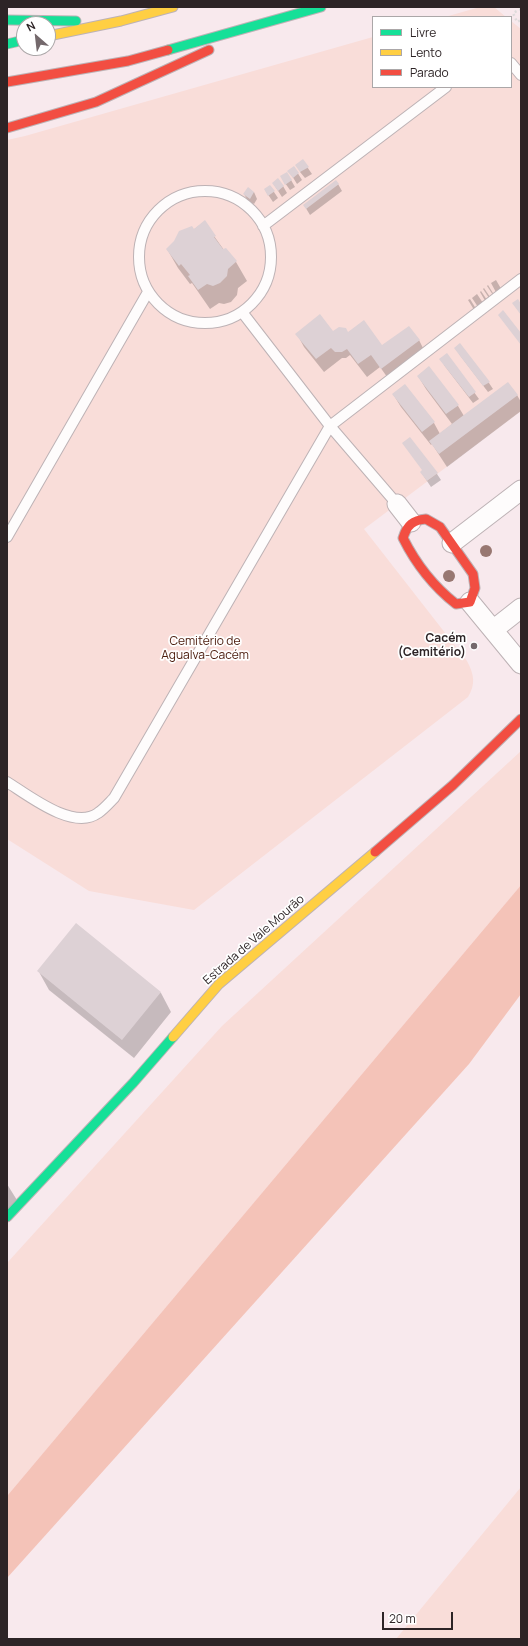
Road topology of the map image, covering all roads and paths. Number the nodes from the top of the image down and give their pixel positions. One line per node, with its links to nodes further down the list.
1 (173, 7): 6 (main road)
2 (322, 7): 7 (main road)
3 (521, 9): 5 (path)
4 (7, 20): 6 (main road)
5 (521, 20)
6 (121, 21): 8 (main road)
7 (269, 23): 11 (main road); 13 (main road)
8 (56, 34)
9 (512, 64): 10 (lane)
10 (521, 75)
11 (7, 82)
12 (445, 88): 14 (lane)
13 (7, 128)
14 (263, 226): 16 (lane); 17 (lane)
15 (521, 279): 18 (lane)
16 (148, 292): 17 (lane); 22 (lane)
17 (242, 312): 18 (lane)
18 (330, 426): 20 (lane); 29 (lane)
19 (521, 490): 23 (street)
20 (397, 504): 21 (street)
21 (410, 522): 23 (main road); 24 (main road)
22 (7, 537)
23 (452, 543): 24 (main road)
24 (470, 602): 26 (street)
25 (521, 608): 26 (street)
26 (493, 630): 27 (street)
27 (521, 664)
28 (521, 719): 30 (main road, Estrada de Vale Mourão)
29 (7, 782)
30 (7, 1217)

